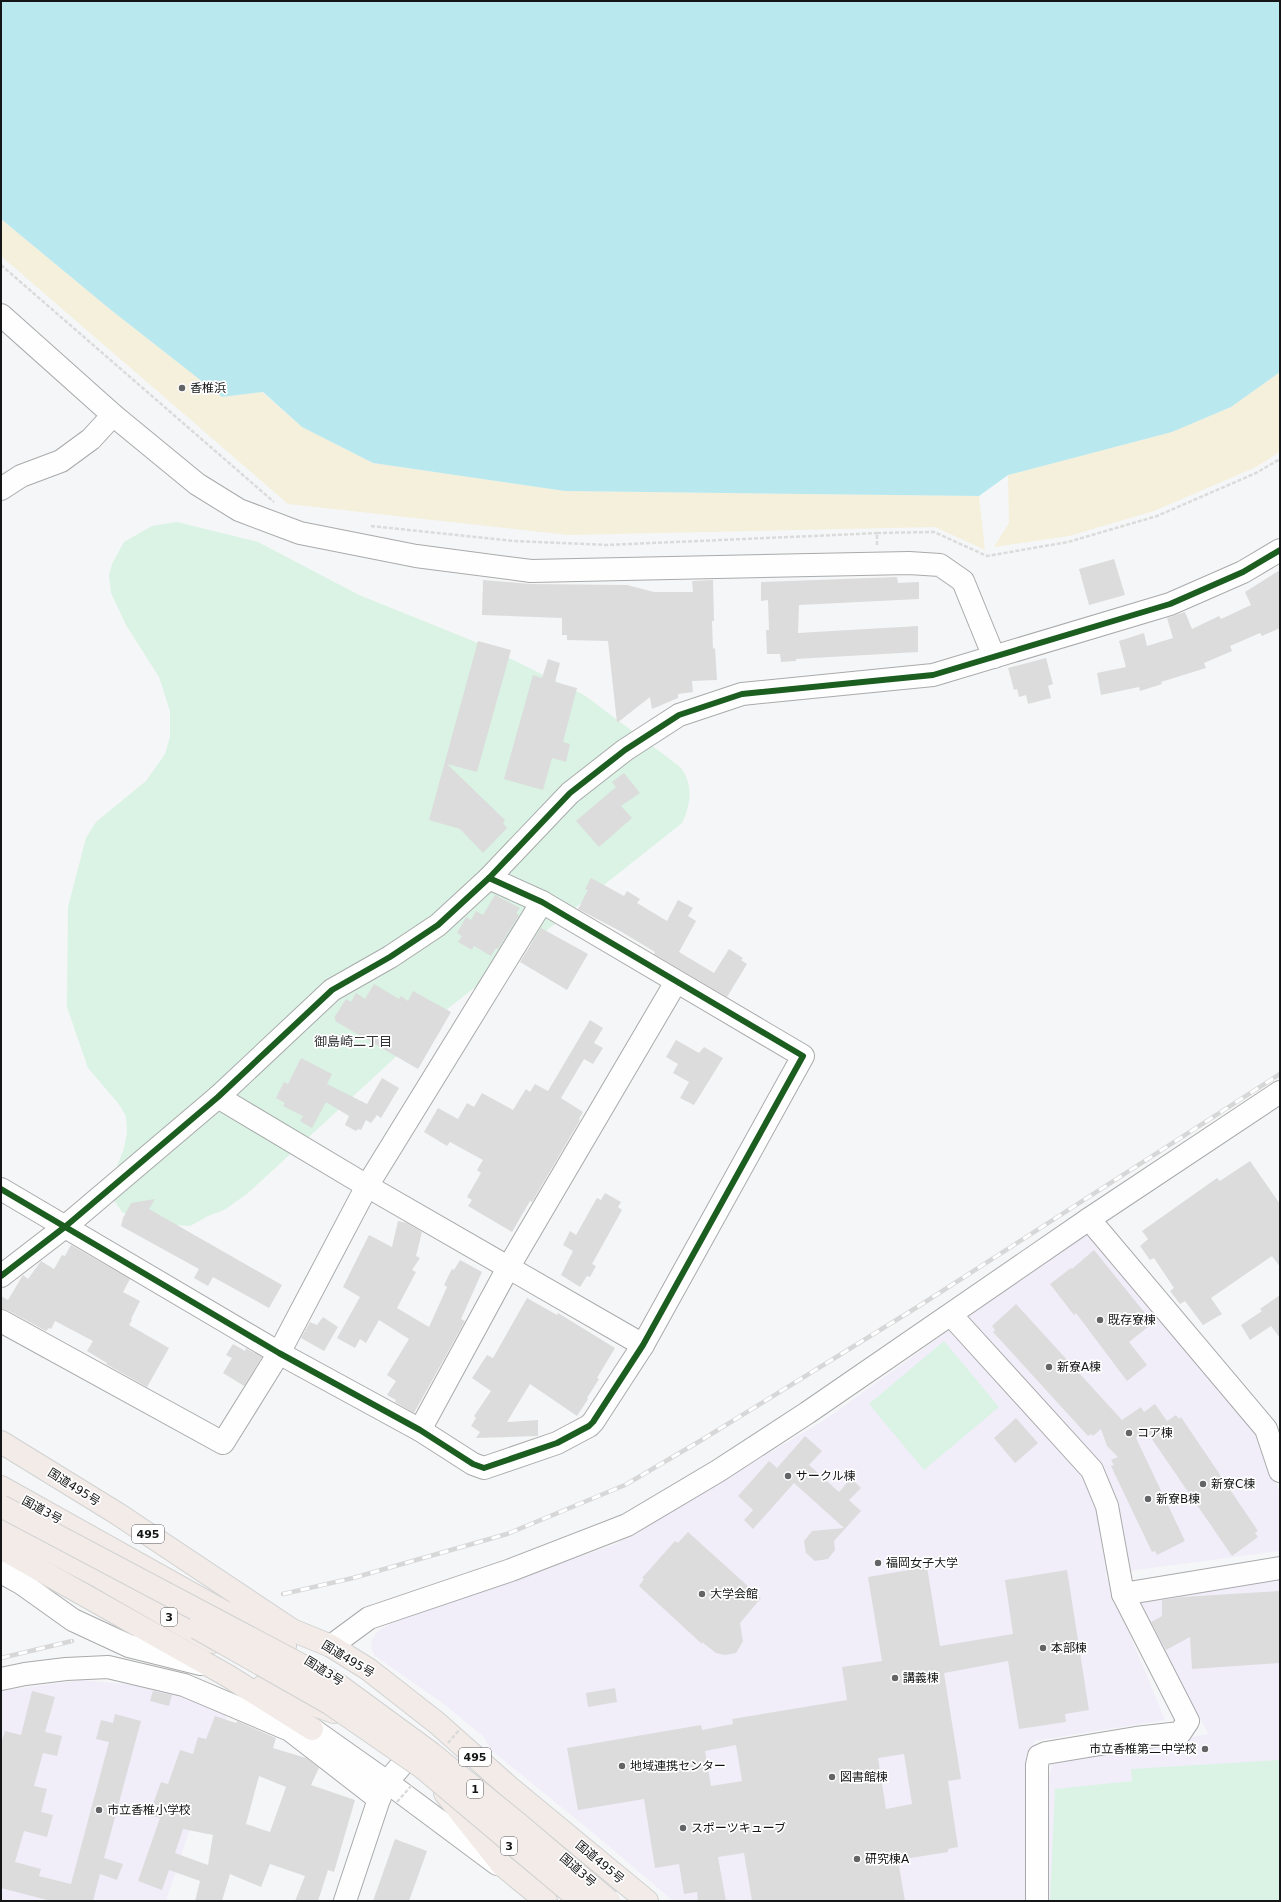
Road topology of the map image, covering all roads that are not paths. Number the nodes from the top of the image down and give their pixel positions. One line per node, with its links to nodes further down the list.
1 (1, 315): 2 (street)
2 (113, 415): 3 (street); 5 (street)
3 (1, 489)
4 (1280, 550): 5 (street)
5 (994, 657): 6 (street)
6 (489, 878): 7 (street); 10 (street)
7 (542, 902): 8 (street); 11 (street)
8 (676, 982): 15 (street); 19 (street)
9 (1280, 1092): 13 (street)
10 (218, 1097): 11 (street); 14 (street)
11 (367, 1186): 15 (street); 20 (street)
12 (1, 1189): 14 (street)
13 (1089, 1219): 17 (street); 24 (street)
14 (66, 1226): 16 (street); 20 (street)
15 (508, 1268): 19 (street); 21 (street)
16 (1, 1276)
17 (951, 1315): 32 (street); 34 (street)
18 (1, 1321): 20 (street)
19 (643, 1345): 21 (street)
20 (279, 1353): 21 (street)
21 (420, 1430)
22 (1, 1442): 33 (highway, 国道495号 / 495)
23 (1, 1459): 33 (highway)
24 (1280, 1471)
25 (1, 1487): 33 (highway, 国道3号 / 3)
26 (1, 1506): 47 (highway, 1, bridge)
27 (1, 1521): 46 (highway, 1, bridge)
28 (1, 1525): 37 (highway, 3)
29 (1, 1548): 35 (highway)
30 (1280, 1568): 32 (street)
31 (1, 1572): 38 (street)
32 (1122, 1594): 51 (street)
33 (288, 1638): 34 (highway, 国道495号 / 495); 42 (highway, 国道3号 / 3)
34 (331, 1646): 50 (highway, 国道495号 / 495)
35 (228, 1676): 37 (highway); 38 (highway)
36 (1, 1679): 41 (street)
37 (335, 1712): 39 (highway, 3)
38 (312, 1729): 41 (street)
39 (406, 1760): 40 (highway, 3); 41 (street)
40 (443, 1790): 44 (highway); 45 (highway, 3)
41 (383, 1791): 43 (street); 44 (street)
42 (564, 1858): 48 (highway, 国道3号 / 3); 49 (highway, 国道495号)
43 (345, 1901)
44 (546, 1901)
45 (574, 1901)
46 (581, 1901)
47 (609, 1901)
48 (614, 1901)
49 (634, 1901)
50 (647, 1901)
51 (1037, 1901)

